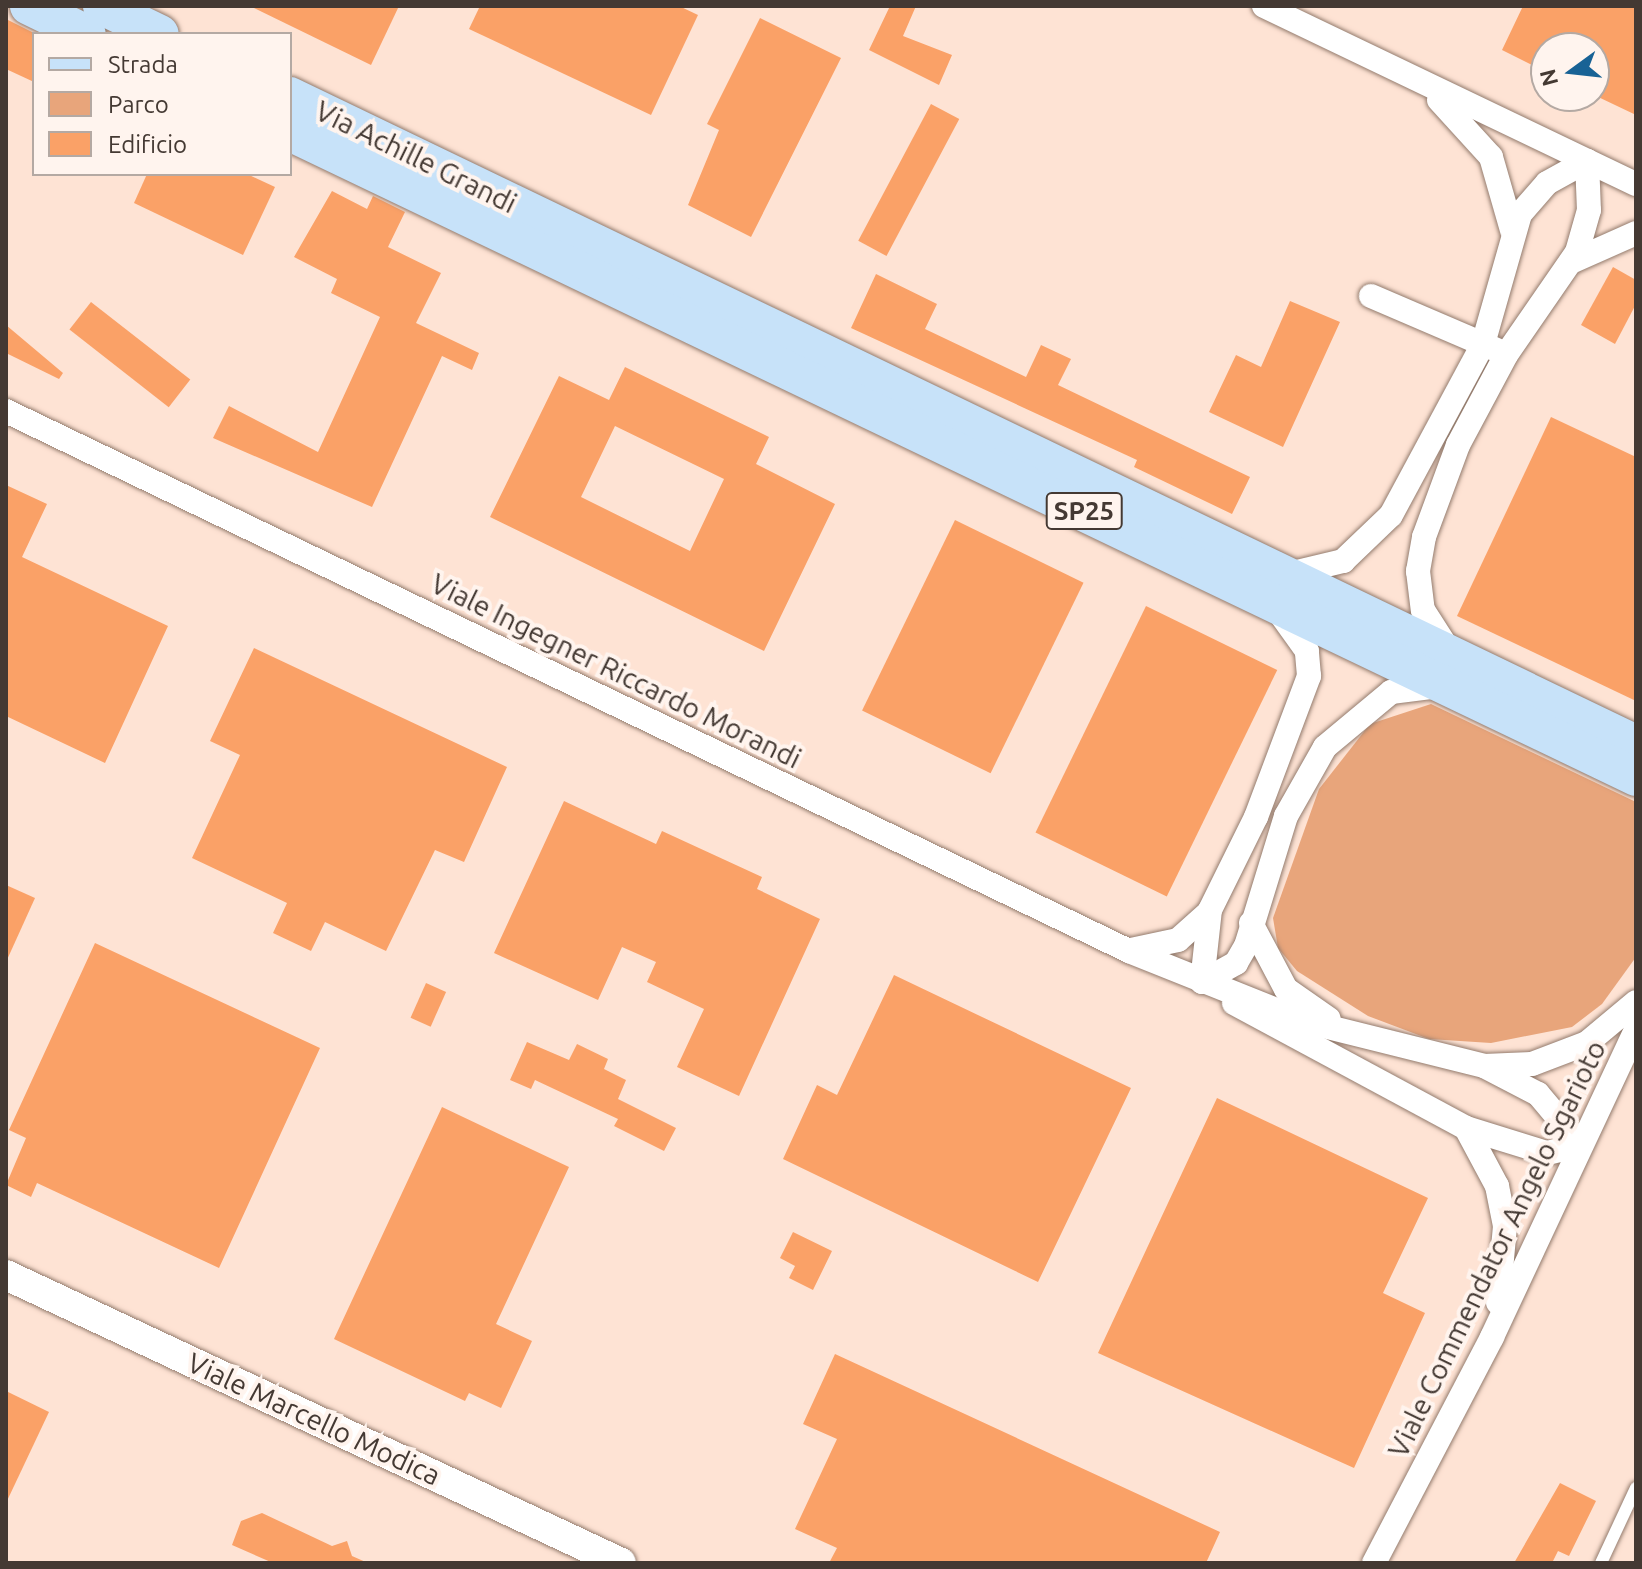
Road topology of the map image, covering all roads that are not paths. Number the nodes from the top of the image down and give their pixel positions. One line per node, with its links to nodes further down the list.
1 (29, 6): 4 (main road)
2 (102, 6): 5 (main road)
3 (1264, 6): 6 (street)
4 (83, 32)
5 (156, 32)
6 (1416, 80): 9 (street); 13 (street)
7 (292, 97): 11 (main road, Via Achille Grandi)
8 (292, 133): 11 (main road, Via Achille Grandi)
9 (1587, 161): 10 (street); 13 (street); 14 (street)
10 (1636, 184)
11 (536, 232): 19 (main road, SP25)
12 (1636, 233): 14 (street)
13 (1511, 244): 16 (street)
14 (1563, 269): 17 (street)
15 (1371, 296): 16 (street)
16 (1483, 344): 17 (street); 19 (street)
17 (1506, 355): 20 (street)
18 (6, 411): 25 (street, Viale Ingegner Riccardo Morandi)
19 (1272, 585): 20 (main road, SP25); 23 (street)
20 (1452, 672): 21 (main road, SP25); 22 (main road, SP25); 24 (street)
21 (1636, 744)
22 (1636, 777)
23 (1210, 910): 25 (street); 26 (street)
24 (1251, 923): 26 (street); 29 (street)
25 (1129, 951): 26 (street, Viale Ingegner Riccardo Morandi)
26 (1202, 982): 29 (street); 31 (street)
27 (1636, 1002): 30 (street)
28 (1636, 1029): 32 (street, Viale Commendator Angelo Sgarioto)
29 (1374, 1042): 30 (street)
30 (1484, 1066): 32 (street)
31 (1466, 1128): 32 (street); 34 (street)
32 (1581, 1145): 34 (street, Viale Commendator Angelo Sgarioto)
33 (6, 1275): 37 (street, Viale Marcello Modica)
34 (1492, 1337): 36 (street, Viale Commendator Angelo Sgarioto)
35 (1636, 1488): 40 (lane)
36 (1412, 1495): 38 (street); 39 (street)
37 (621, 1563)
38 (1374, 1563)
39 (1388, 1563)
40 (1601, 1563)

